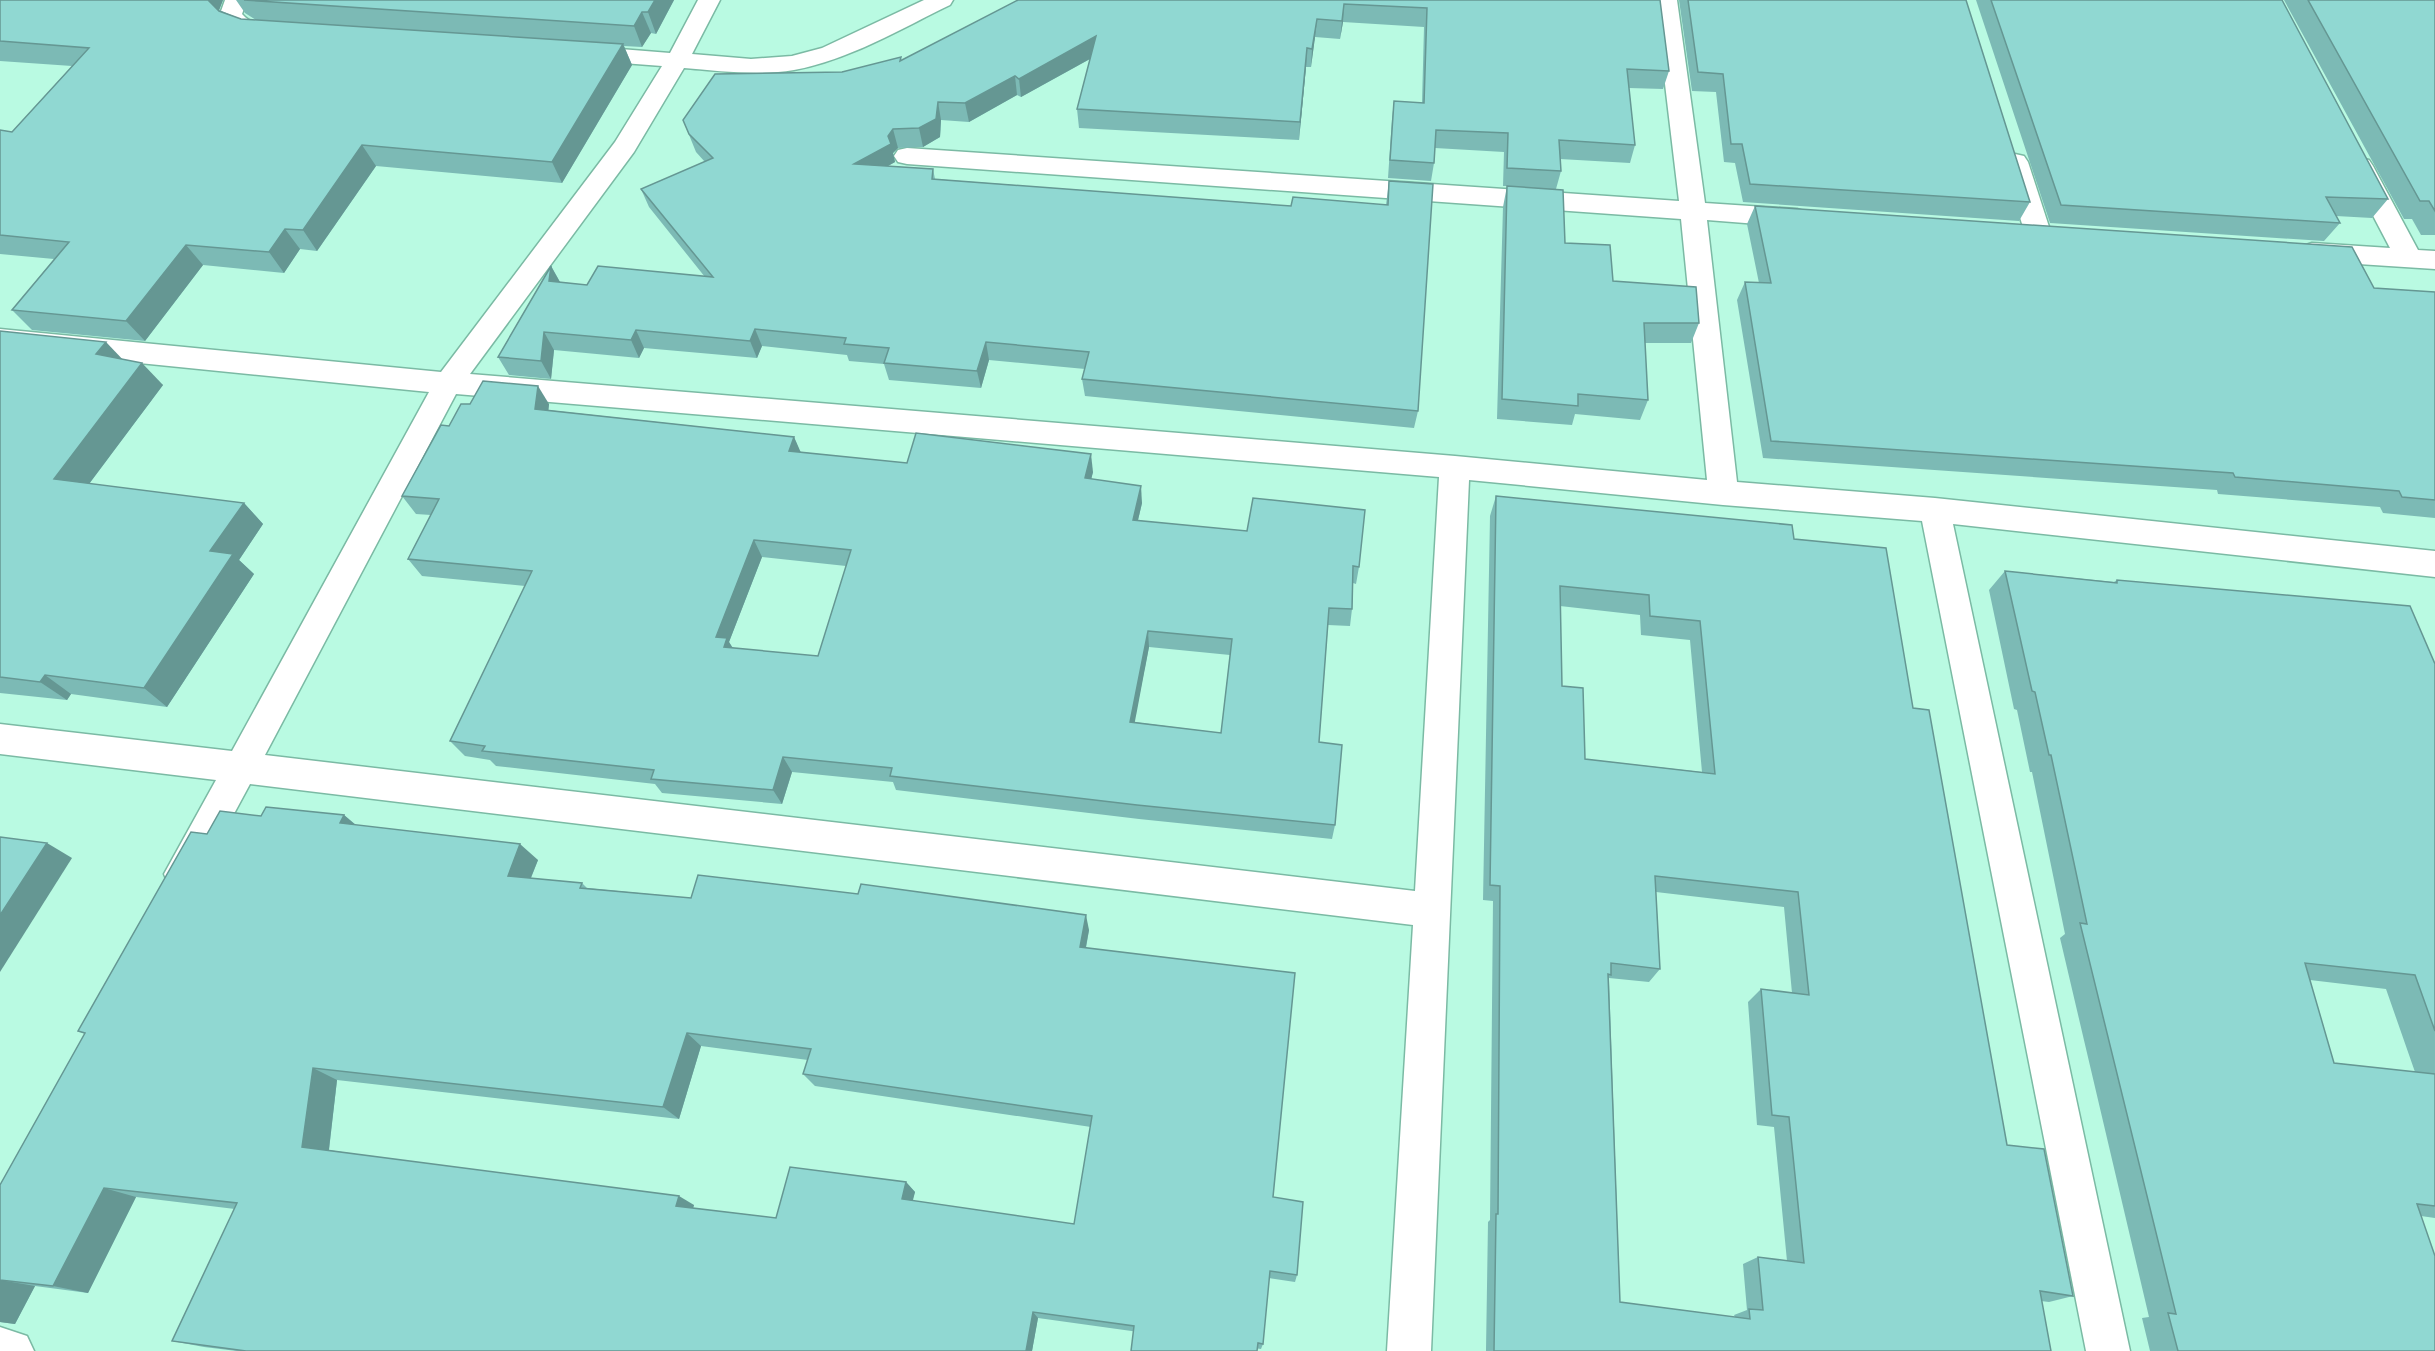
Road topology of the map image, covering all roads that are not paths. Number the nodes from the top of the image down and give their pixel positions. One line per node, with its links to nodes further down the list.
1 (236, 0): 5 (street)
2 (709, 0): 7 (street)
3 (942, 0): 7 (street)
4 (1666, 0): 11 (street)
5 (294, 33)
6 (562, 51): 7 (street)
7 (678, 59): 18 (street)
8 (2010, 144): 13 (street)
9 (2349, 144): 15 (street)
10 (907, 156): 11 (street)
11 (1693, 211): 12 (street); 20 (street)
12 (1823, 219)
13 (2037, 233)
14 (2293, 250): 15 (street)
15 (2409, 258): 16 (street)
16 (2435, 260)
17 (0, 339): 18 (street)
18 (448, 383): 19 (street); 24 (street)
19 (1455, 467): 20 (street); 26 (street)
20 (1723, 494): 21 (street)
21 (1935, 510): 22 (street); 30 (street)
22 (2435, 564)
23 (0, 739): 24 (street)
24 (241, 768): 25 (street); 26 (street)
25 (165, 904)
26 (1432, 910): 29 (street)
27 (0, 1349): 28 (street)
28 (12, 1351)
29 (1409, 1351)
30 (2108, 1351)

